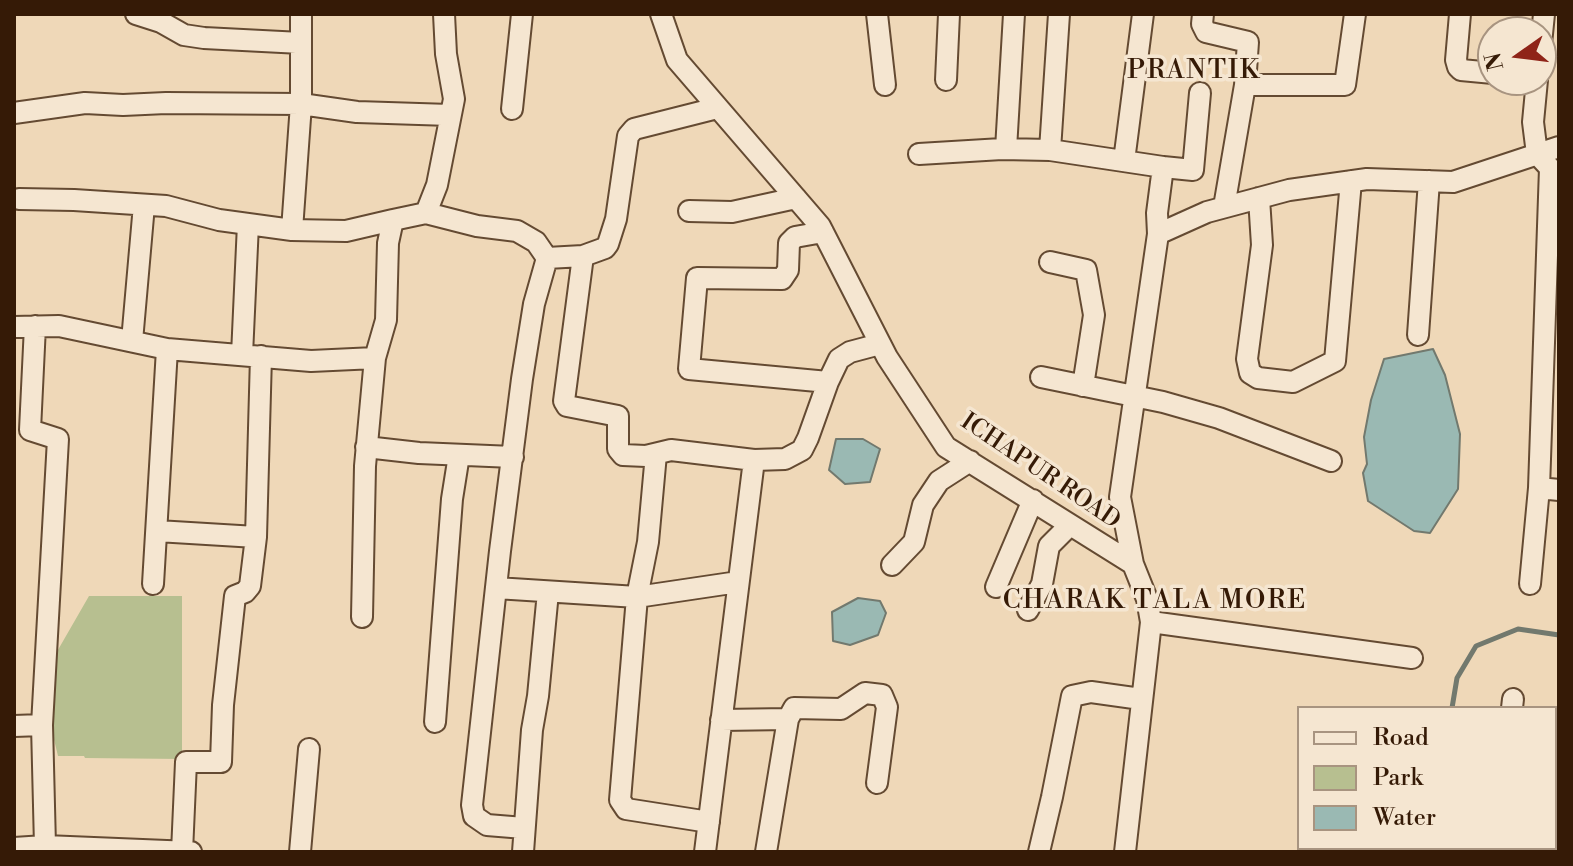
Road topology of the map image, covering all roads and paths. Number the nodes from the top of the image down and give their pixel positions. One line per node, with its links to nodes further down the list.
1 (136, 14): 14 (street)
2 (301, 14): 14 (street)
3 (444, 14): 25 (street)
4 (522, 14): 23 (street)
5 (661, 14): 22 (street, ICHAPUR ROAD)
6 (877, 14): 17 (street)
7 (949, 14): 16 (street)
8 (1014, 14): 27 (street)
9 (1059, 14): 28 (street)
10 (1143, 14): 31 (street)
11 (1203, 14): 18 (street)
12 (1355, 14): 18 (street)
13 (1460, 14): 15 (street)
14 (301, 43): 21 (street)
15 (1477, 72)
16 (946, 80)
17 (885, 85)
18 (1245, 85): 39 (street)
19 (1200, 93): 32 (street)
20 (1535, 96): 30 (street)
21 (301, 104): 24 (street); 25 (street); 45 (street)
22 (717, 108): 35 (street, ICHAPUR ROAD); 48 (street)
23 (512, 109)
24 (14, 113)
25 (450, 115): 42 (street)
26 (1559, 147): 30 (street)
27 (1006, 149): 28 (street); 29 (street)
28 (1050, 150): 31 (street)
29 (919, 154)
30 (1537, 154): 34 (street); 40 (street)
31 (1124, 161): 32 (street)
32 (1163, 167): 47 (street)
33 (1351, 181): 34 (street); 36 (street); 36 (street)
34 (1429, 181): 54 (street)
35 (796, 198): 41 (street); 46 (street, ICHAPUR ROAD)
36 (1259, 198): 39 (street)
37 (19, 199): 38 (street)
38 (144, 205): 44 (street); 55 (street)
39 (1224, 207): 47 (street)
40 (1554, 210): 51 (street)
41 (689, 211)
42 (426, 213): 43 (street); 49 (street)
43 (393, 220): 45 (street); 60 (street)
44 (248, 224): 45 (street); 59 (street)
45 (292, 230)
46 (823, 232): 56 (street, ICHAPUR ROAD); 62 (street)
47 (1158, 234): 64 (street)
48 (583, 256): 49 (street); 67 (street)
49 (547, 258): 69 (street)
50 (1050, 262): 63 (street)
51 (1553, 281): 57 (street)
52 (35, 326): 53 (street); 55 (street); 95 (street)
53 (14, 327)
54 (1418, 335)
55 (132, 341): 58 (street)
56 (880, 344): 62 (street); 71 (street, ICHAPUR ROAD)
57 (1551, 346): 65 (street)
58 (167, 349): 59 (street); 76 (street)
59 (252, 356): 60 (street); 77 (street)
60 (375, 358): 66 (street)
61 (1041, 377): 63 (street)
62 (828, 382): 70 (street)
63 (1083, 386): 64 (street)
64 (1135, 397): 72 (street); 78 (street)
65 (1551, 412): 73 (street)
66 (366, 447): 68 (street); 88 (street)
67 (656, 454): 70 (street); 86 (street)
68 (459, 455): 69 (street); 94 (street)
69 (513, 457): 84 (street)
70 (754, 460): 80 (street)
71 (970, 461): 74 (street, ICHAPUR ROAD); 79 (street)
72 (1331, 461)
73 (1549, 489): 82 (street)
74 (1033, 500): 75 (street, ICHAPUR ROAD); 83 (street)
75 (1070, 525): 78 (street, ICHAPUR ROAD); 87 (street)
76 (157, 531): 77 (street); 81 (street)
77 (256, 537): 103 (street)
78 (1133, 564): 89 (street)
79 (892, 565)
80 (738, 582): 86 (street); 93 (street)
81 (153, 584)
82 (1530, 584)
83 (996, 587)
84 (496, 588): 85 (street); 100 (street)
85 (548, 592): 86 (street); 100 (street)
86 (637, 597): 99 (street)
87 (1028, 610)
88 (362, 617)
89 (1151, 622): 90 (street); 91 (street)
90 (1412, 658)
91 (1141, 699): 109 (street); 110 (street)
92 (788, 719): 93 (street); 98 (street); 108 (street)
93 (721, 720): 99 (street)
94 (435, 722)
95 (42, 725): 96 (street); 101 (street)
96 (14, 726)
97 (309, 749): 105 (street)
98 (877, 783)
99 (709, 822): 107 (street)
100 (524, 828): 106 (street)
101 (45, 846): 102 (street); 103 (street)
102 (14, 848)
103 (182, 852): 104 (street)
104 (191, 852)
105 (300, 852)
106 (523, 852)
107 (705, 852)
108 (766, 852)
109 (1039, 852)
110 (1125, 852)

